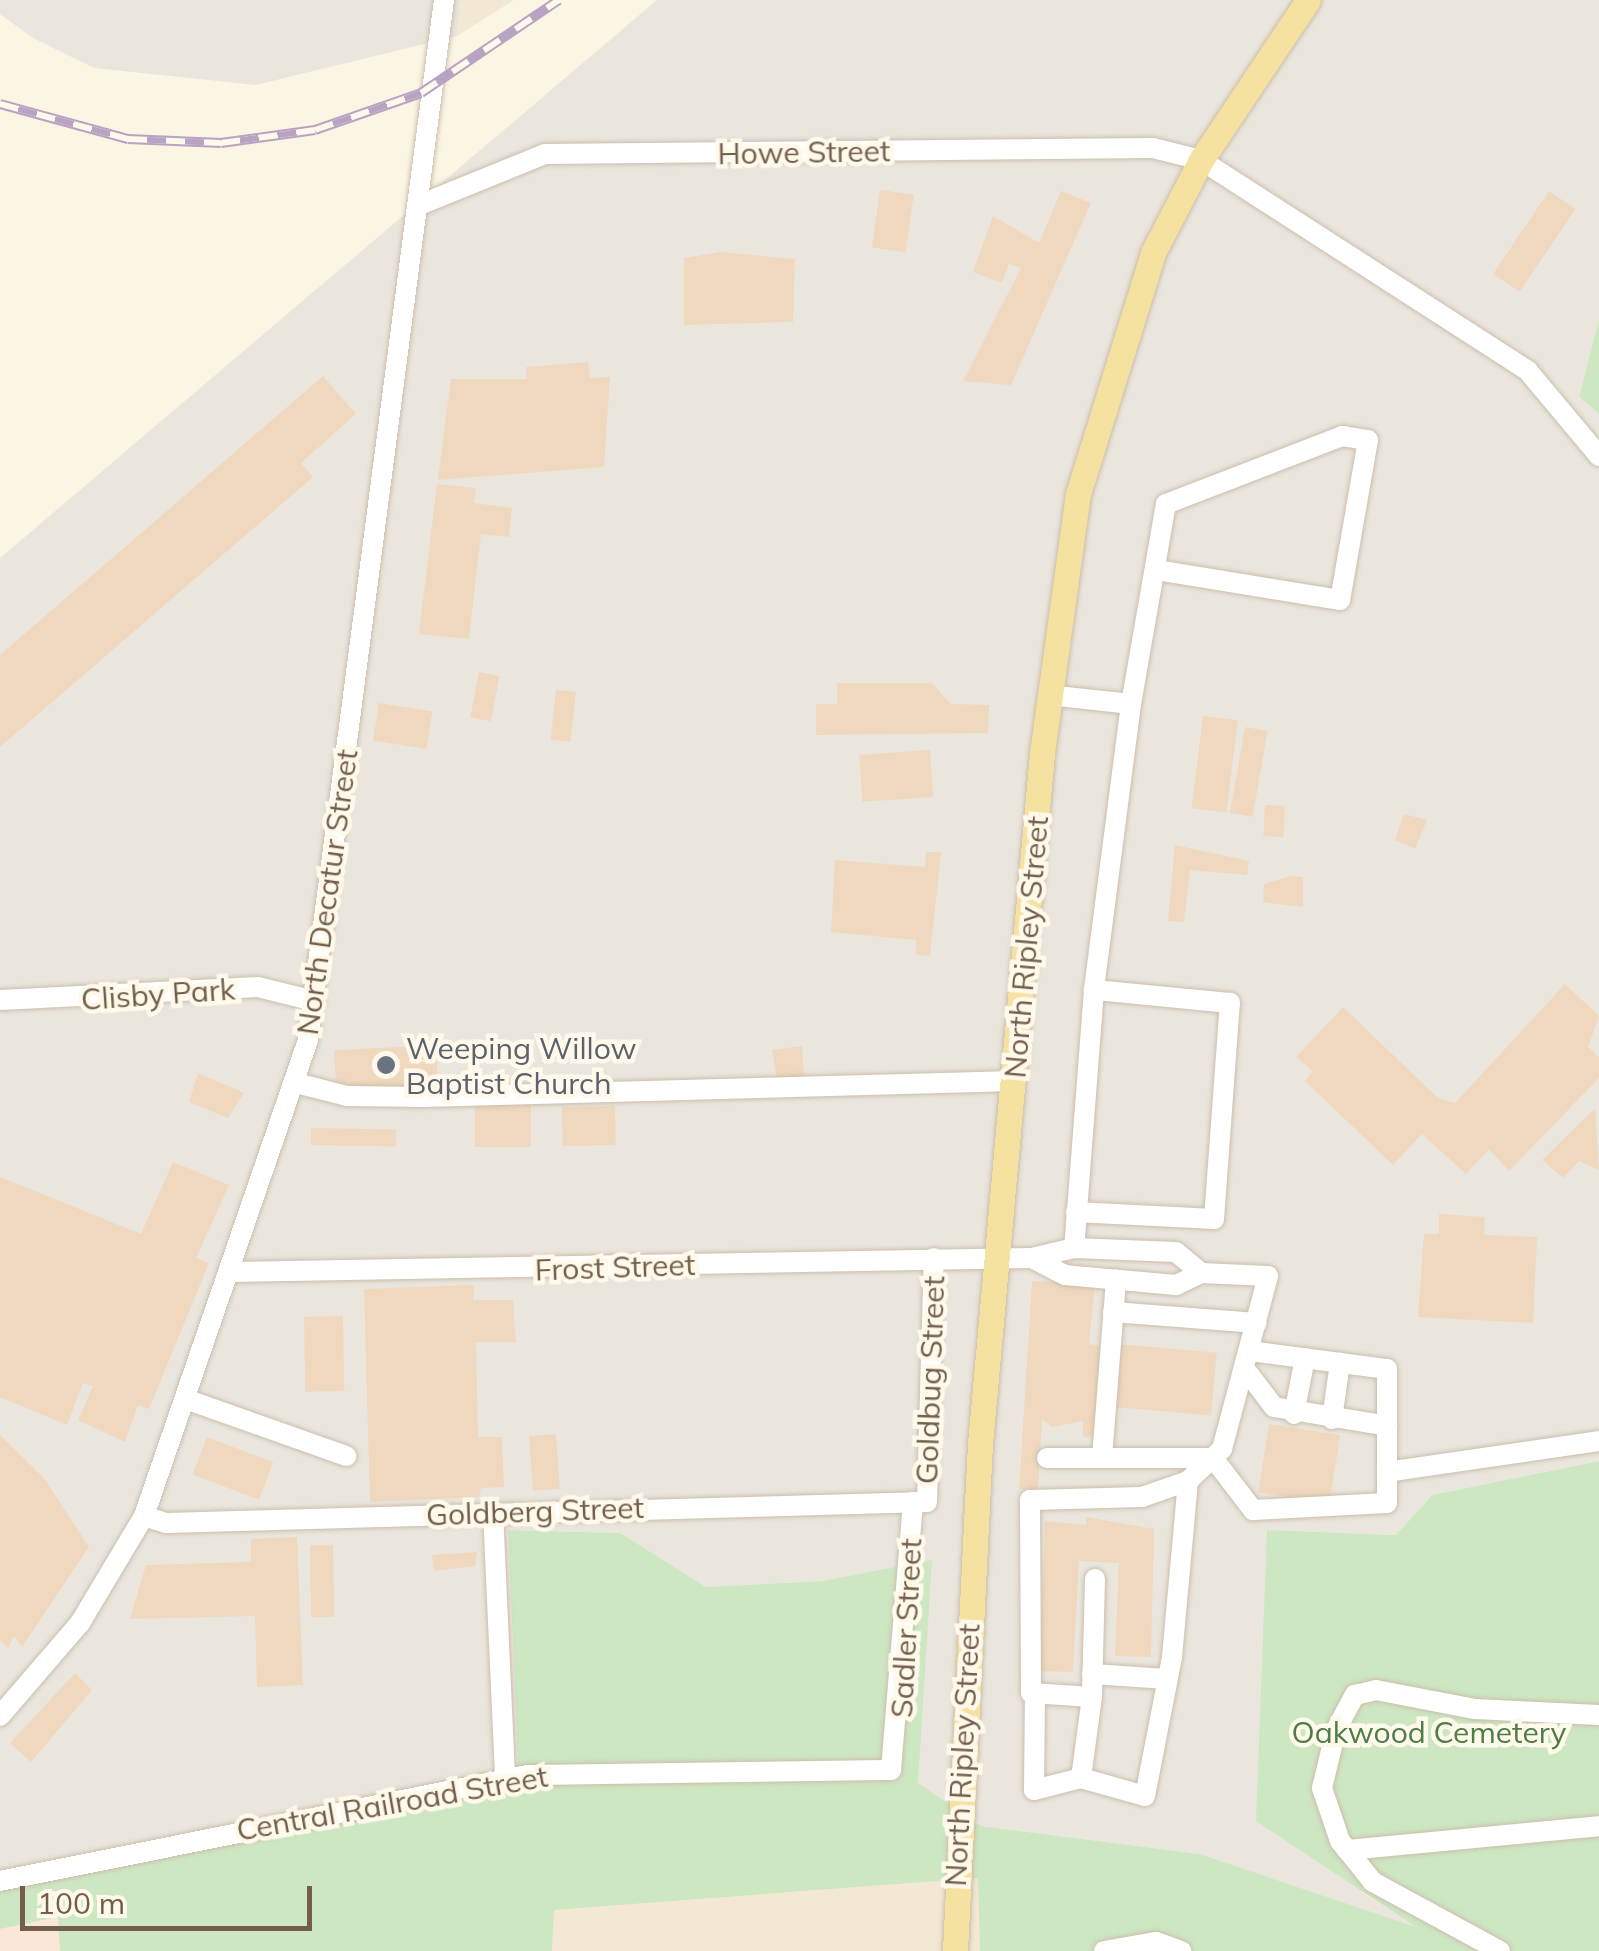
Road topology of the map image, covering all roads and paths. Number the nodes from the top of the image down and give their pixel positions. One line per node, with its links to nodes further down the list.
1 (444, 0): 4 (street, North Decatur Street)
2 (1308, 0): 3 (main road, North Ripley Street)
3 (1201, 160): 4 (street, Howe Street); 5 (street, Howe Street); 7 (main road, North Ripley Street)
4 (417, 206): 11 (street, North Decatur Street)
5 (1599, 456)
6 (1156, 570): 6 (street); 8 (street)
7 (1048, 695): 8 (street); 12 (main road, North Ripley Street)
8 (1132, 704): 9 (street)
9 (1094, 990): 14 (street); 14 (street)
10 (0, 1000): 11 (street, Clisby Park)
11 (314, 1001): 13 (street, North Decatur Street)
12 (1014, 1080): 13 (street); 17 (main road, North Ripley Street)
13 (296, 1082): 19 (street, North Decatur Street)
14 (1076, 1212): 15 (street)
15 (1074, 1248): 18 (street); 20 (street)
16 (934, 1258): 17 (street, Frost Street); 19 (street, Frost Street); 39 (street, Goldbug Street)
17 (999, 1258): 18 (street, Frost Street); 55 (main road, North Ripley Street)
18 (1032, 1258): 21 (street)
19 (231, 1272): 28 (street, North Decatur Street)
20 (1201, 1274): 21 (street); 23 (street)
21 (1116, 1280): 22 (street)
22 (1113, 1312): 23 (street); 35 (street)
23 (1257, 1323): 24 (street)
24 (1251, 1352): 25 (street); 27 (street)
25 (1305, 1358): 26 (street); 29 (street)
26 (1340, 1363): 30 (street); 31 (street)
27 (1248, 1373): 29 (street); 36 (street)
28 (188, 1400): 33 (street); 41 (street, North Decatur Street)
29 (1294, 1414): 30 (street)
30 (1332, 1419): 31 (street)
31 (1386, 1426): 37 (street)
32 (1599, 1441): 37 (street)
33 (346, 1456)
34 (1047, 1458): 35 (street)
35 (1102, 1458): 36 (street)
36 (1212, 1458): 37 (street); 38 (street)
37 (1386, 1472)
38 (1188, 1481): 44 (street); 45 (street)
39 (920, 1502): 40 (street, Goldberg Street); 49 (street, Sadler Street)
40 (493, 1511): 41 (street, Goldberg Street); 50 (street)
41 (144, 1516): 48 (street, North Decatur Street)
42 (1095, 1578): 43 (street)
43 (1092, 1674): 44 (street); 46 (street)
44 (1168, 1680): 51 (street)
45 (1036, 1693): 46 (street); 51 (street)
46 (1092, 1697): 51 (street)
47 (1599, 1714): 53 (street)
48 (0, 1716)
49 (898, 1754): 50 (street, Central Railroad Street)
50 (506, 1778): 54 (street, Central Railroad Street)
51 (1082, 1778)
52 (1599, 1826): 53 (street)
53 (1347, 1850): 58 (street)
54 (0, 1881)
55 (955, 1951)
56 (1104, 1951): 57 (street)
57 (1180, 1951)
58 (1500, 1951)

